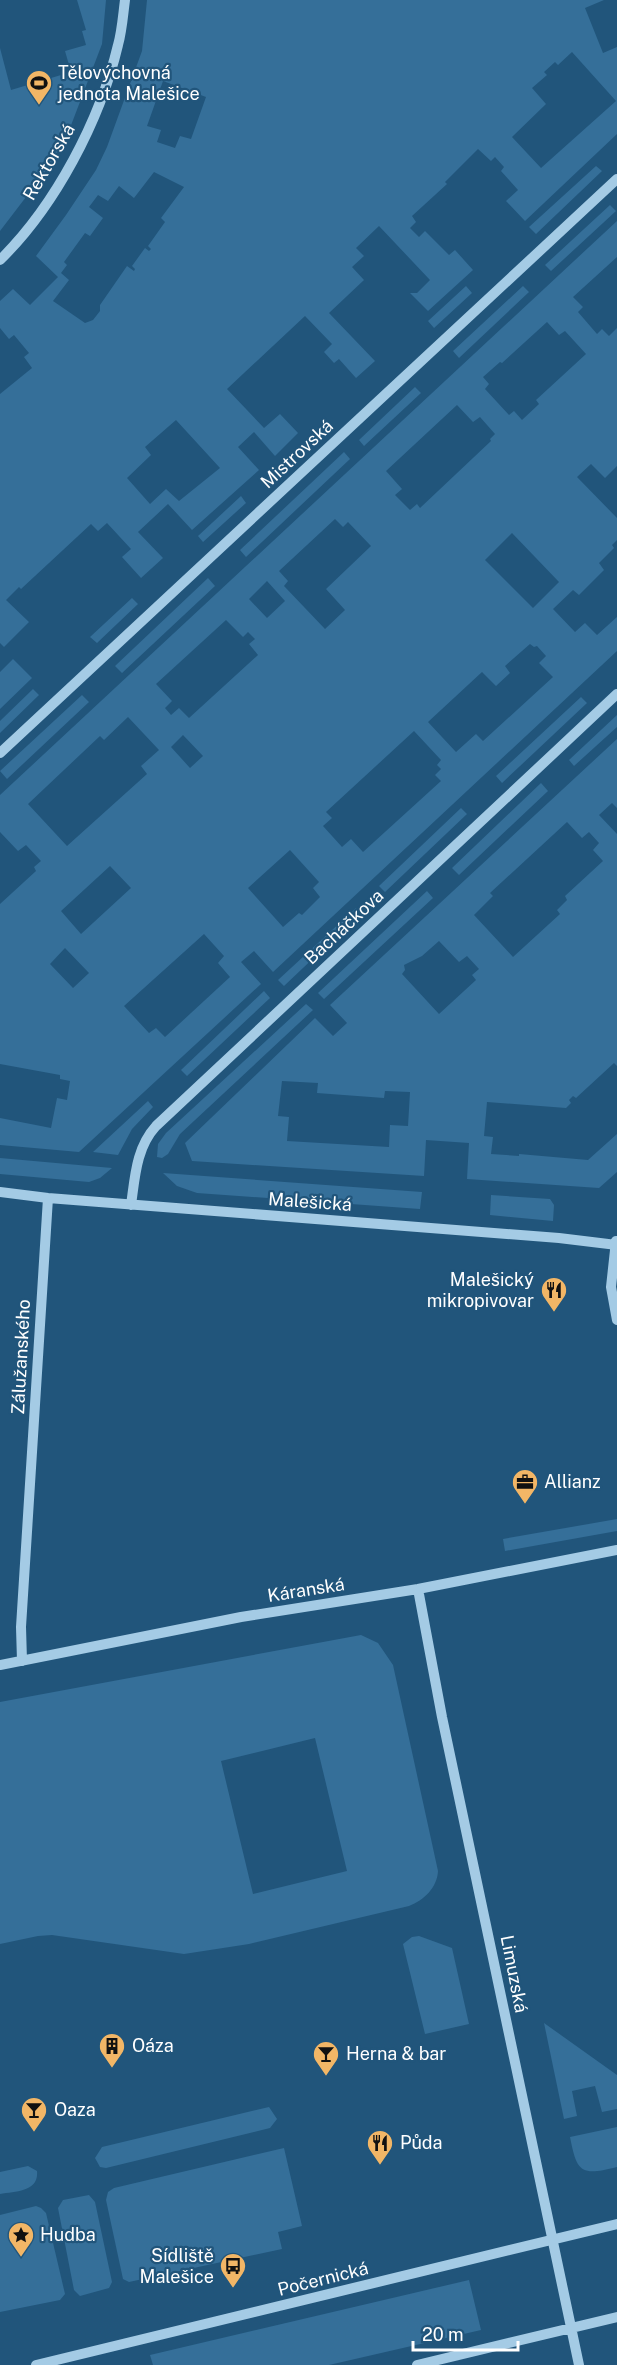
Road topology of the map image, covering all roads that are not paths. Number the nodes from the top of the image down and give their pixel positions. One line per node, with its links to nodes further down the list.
1 (125, 0): 3 (street, Rektorská)
2 (617, 179): 5 (street, Mistrovská)
3 (0, 260)
4 (617, 694): 8 (street, Bacháčkova)
5 (0, 753)
6 (0, 1192): 7 (street, Malešická)
7 (48, 1198): 8 (street, Malešická); 13 (street, Zálužanského)
8 (131, 1205): 9 (street, Malešická)
9 (616, 1242): 10 (street)
10 (617, 1320)
11 (617, 1550): 12 (street, Káranská)
12 (418, 1589): 13 (street, Káranská); 16 (street, Limuzská)
13 (22, 1661): 14 (street, Káranská)
14 (0, 1665)
15 (617, 2224): 16 (street, Počernická)
16 (553, 2241): 18 (street, Limuzská); 19 (street, Počernická)
17 (617, 2317): 18 (street)
18 (571, 2328): 20 (street); 21 (street, Limuzská)
19 (36, 2365)
20 (417, 2365)
21 (579, 2365)

